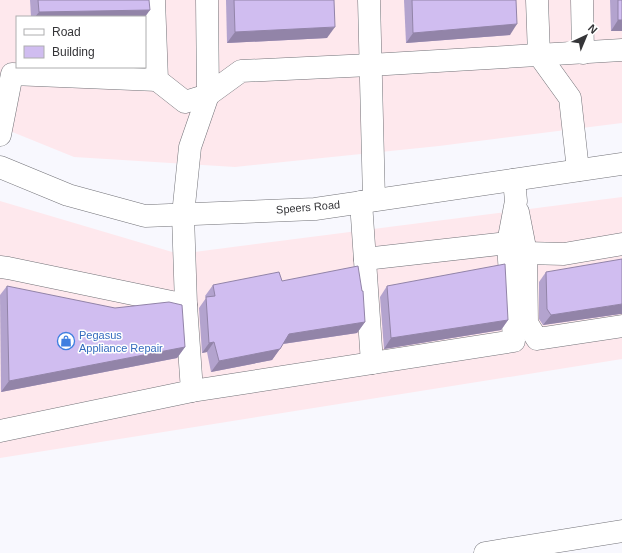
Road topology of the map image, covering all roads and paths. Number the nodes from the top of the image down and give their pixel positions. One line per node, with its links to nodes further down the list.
1 (154, 0): 11 (main road)
2 (207, 0): 12 (main road)
3 (369, 0): 9 (main road)
4 (537, 0): 8 (main road)
5 (582, 0): 7 (main road)
6 (622, 50): 7 (main road)
7 (583, 53): 8 (main road)
8 (539, 55): 9 (main road); 16 (main road)
9 (370, 65): 12 (main road); 18 (main road)
10 (6, 71): 11 (main road); 13 (main road)
11 (157, 80): 12 (main road)
12 (208, 95): 19 (main road)
13 (0, 135)
14 (622, 164): 16 (main road, Speers Road)
15 (0, 167): 19 (main road, Speers Road)
16 (578, 170): 17 (main road, Speers Road)
17 (514, 180): 18 (main road, Speers Road); 21 (main road)
18 (368, 201): 19 (main road, Speers Road); 22 (main road)
19 (183, 214): 24 (main road)
20 (622, 244): 21 (main road)
21 (517, 248): 22 (main road); 25 (main road); 26 (main road)
22 (365, 259): 26 (main road)
23 (0, 267): 24 (main road)
24 (186, 305): 27 (main road)
25 (622, 326)
26 (372, 363): 27 (main road)
27 (192, 392): 28 (main road)
28 (0, 431)
29 (622, 531): 30 (main road)
30 (485, 553)

